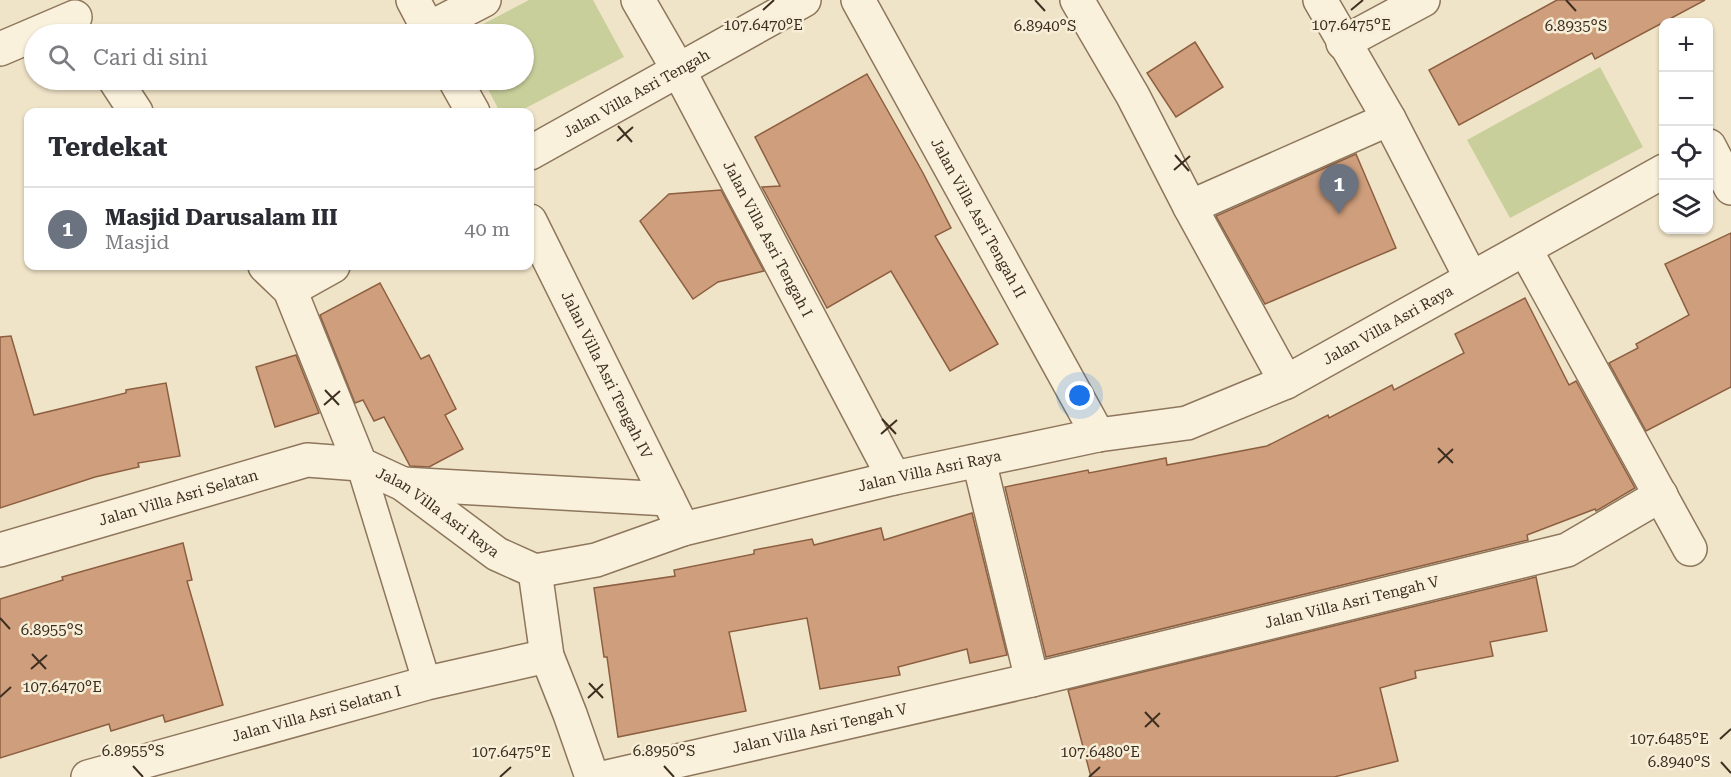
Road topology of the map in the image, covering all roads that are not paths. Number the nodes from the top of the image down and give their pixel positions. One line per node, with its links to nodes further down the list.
1 (413, 0): 11 (street)
2 (484, 0): 12 (street)
3 (638, 0): 16 (street, Jalan Villa Asri Tengah I)
4 (804, 0): 16 (street, Jalan Villa Asri Tengah)
5 (858, 0): 36 (street, Jalan Villa Asri Tengah II)
6 (1077, 0): 28 (street)
7 (1320, 0): 14 (street)
8 (1423, 0): 14 (street)
9 (76, 17): 10 (street)
10 (59, 24)
11 (425, 24)
12 (443, 24)
13 (24, 39): 15 (street)
14 (1343, 43): 21 (street)
15 (0, 49)
16 (679, 71): 24 (street, Jalan Villa Asri Tengah); 39 (street, Jalan Villa Asri Tengah I)
17 (122, 90): 19 (street)
18 (461, 90): 20 (street)
19 (133, 108)
20 (471, 108)
21 (1389, 119): 28 (street); 33 (street)
22 (1731, 134): 23 (street)
23 (1713, 144)
24 (534, 151)
25 (1713, 154): 27 (street)
26 (1659, 174): 30 (street, Jalan Villa Asri Raya)
27 (1731, 188)
28 (1190, 207): 35 (street)
29 (534, 229): 42 (street, Jalan Villa Asri Tengah IV)
30 (1524, 249): 33 (street, Jalan Villa Asri Raya); 41 (street)
31 (269, 270): 34 (street)
32 (326, 270): 34 (street)
33 (1471, 278): 35 (street, Jalan Villa Asri Raya)
34 (290, 290): 38 (street, Jalan Villa Asri Raya)
35 (1286, 381): 36 (street, Jalan Villa Asri Raya)
36 (1098, 435): 37 (street, Jalan Villa Asri Raya)
37 (979, 461): 39 (street, Jalan Villa Asri Raya); 48 (street)
38 (360, 464): 40 (street, Jalan Villa Asri Raya); 45 (street, Jalan Villa Asri Selatan); 49 (lane)
39 (894, 478): 43 (street, Jalan Villa Asri Raya)
40 (403, 484): 42 (street); 46 (street, Jalan Villa Asri Raya)
41 (1660, 495): 44 (street); 48 (street, Jalan Villa Asri Tengah V)
42 (668, 499): 43 (street, Jalan Villa Asri Tengah IV)
43 (683, 529): 46 (street, Jalan Villa Asri Raya)
44 (1690, 549)
45 (0, 550)
46 (535, 571): 47 (street)
47 (547, 656): 49 (street, Jalan Villa Asri Selatan I); 51 (street)
48 (1032, 680): 52 (street, Jalan Villa Asri Tengah V)
49 (427, 683): 50 (street, Jalan Villa Asri Selatan I)
50 (88, 777)
51 (592, 777)
52 (607, 777)

